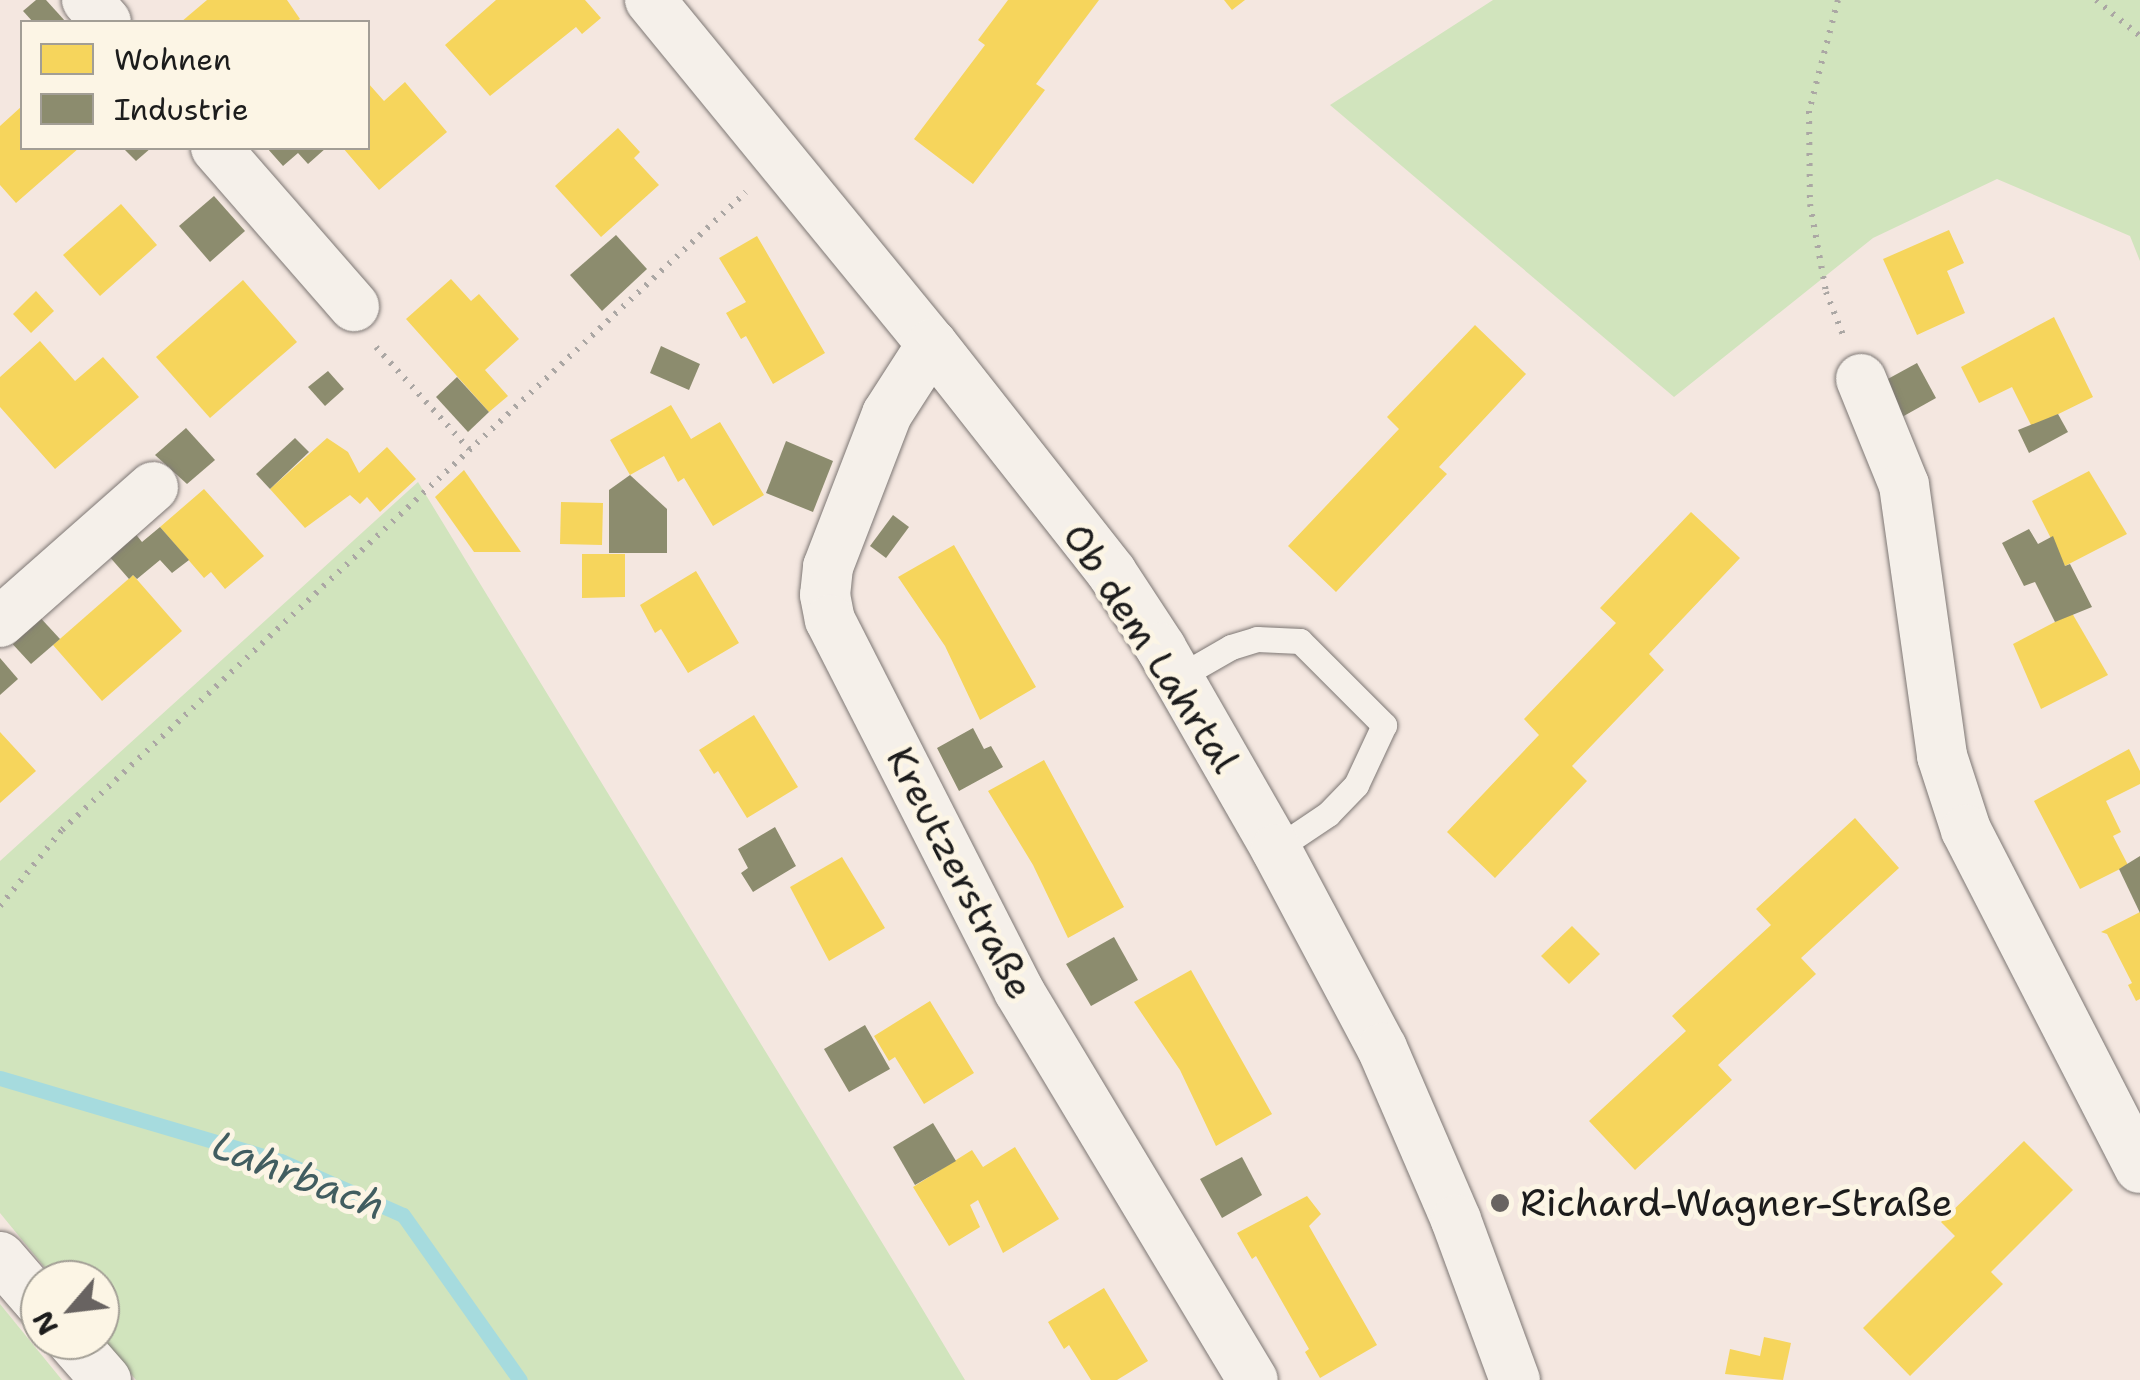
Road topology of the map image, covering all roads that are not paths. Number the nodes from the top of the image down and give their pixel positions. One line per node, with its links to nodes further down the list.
1 (87, 0): 3 (street)
2 (650, 0): 6 (street, Ob dem Lahrtal)
3 (104, 20)
4 (218, 150): 5 (street)
5 (354, 306)
6 (932, 344): 10 (street, Ob dem Lahrtal); 17 (street, Kreutzerstraße)
7 (1860, 379): 12 (street)
8 (154, 487): 9 (street)
9 (0, 622)
10 (1177, 678): 11 (street, Ob dem Lahrtal); 11 (lane)
11 (1276, 849): 18 (street, Ob dem Lahrtal)
12 (2140, 1168)
13 (0, 1257): 14 (street)
14 (20, 1280)
15 (88, 1360): 16 (street)
16 (106, 1380)
17 (1253, 1380)
18 (1516, 1380)

